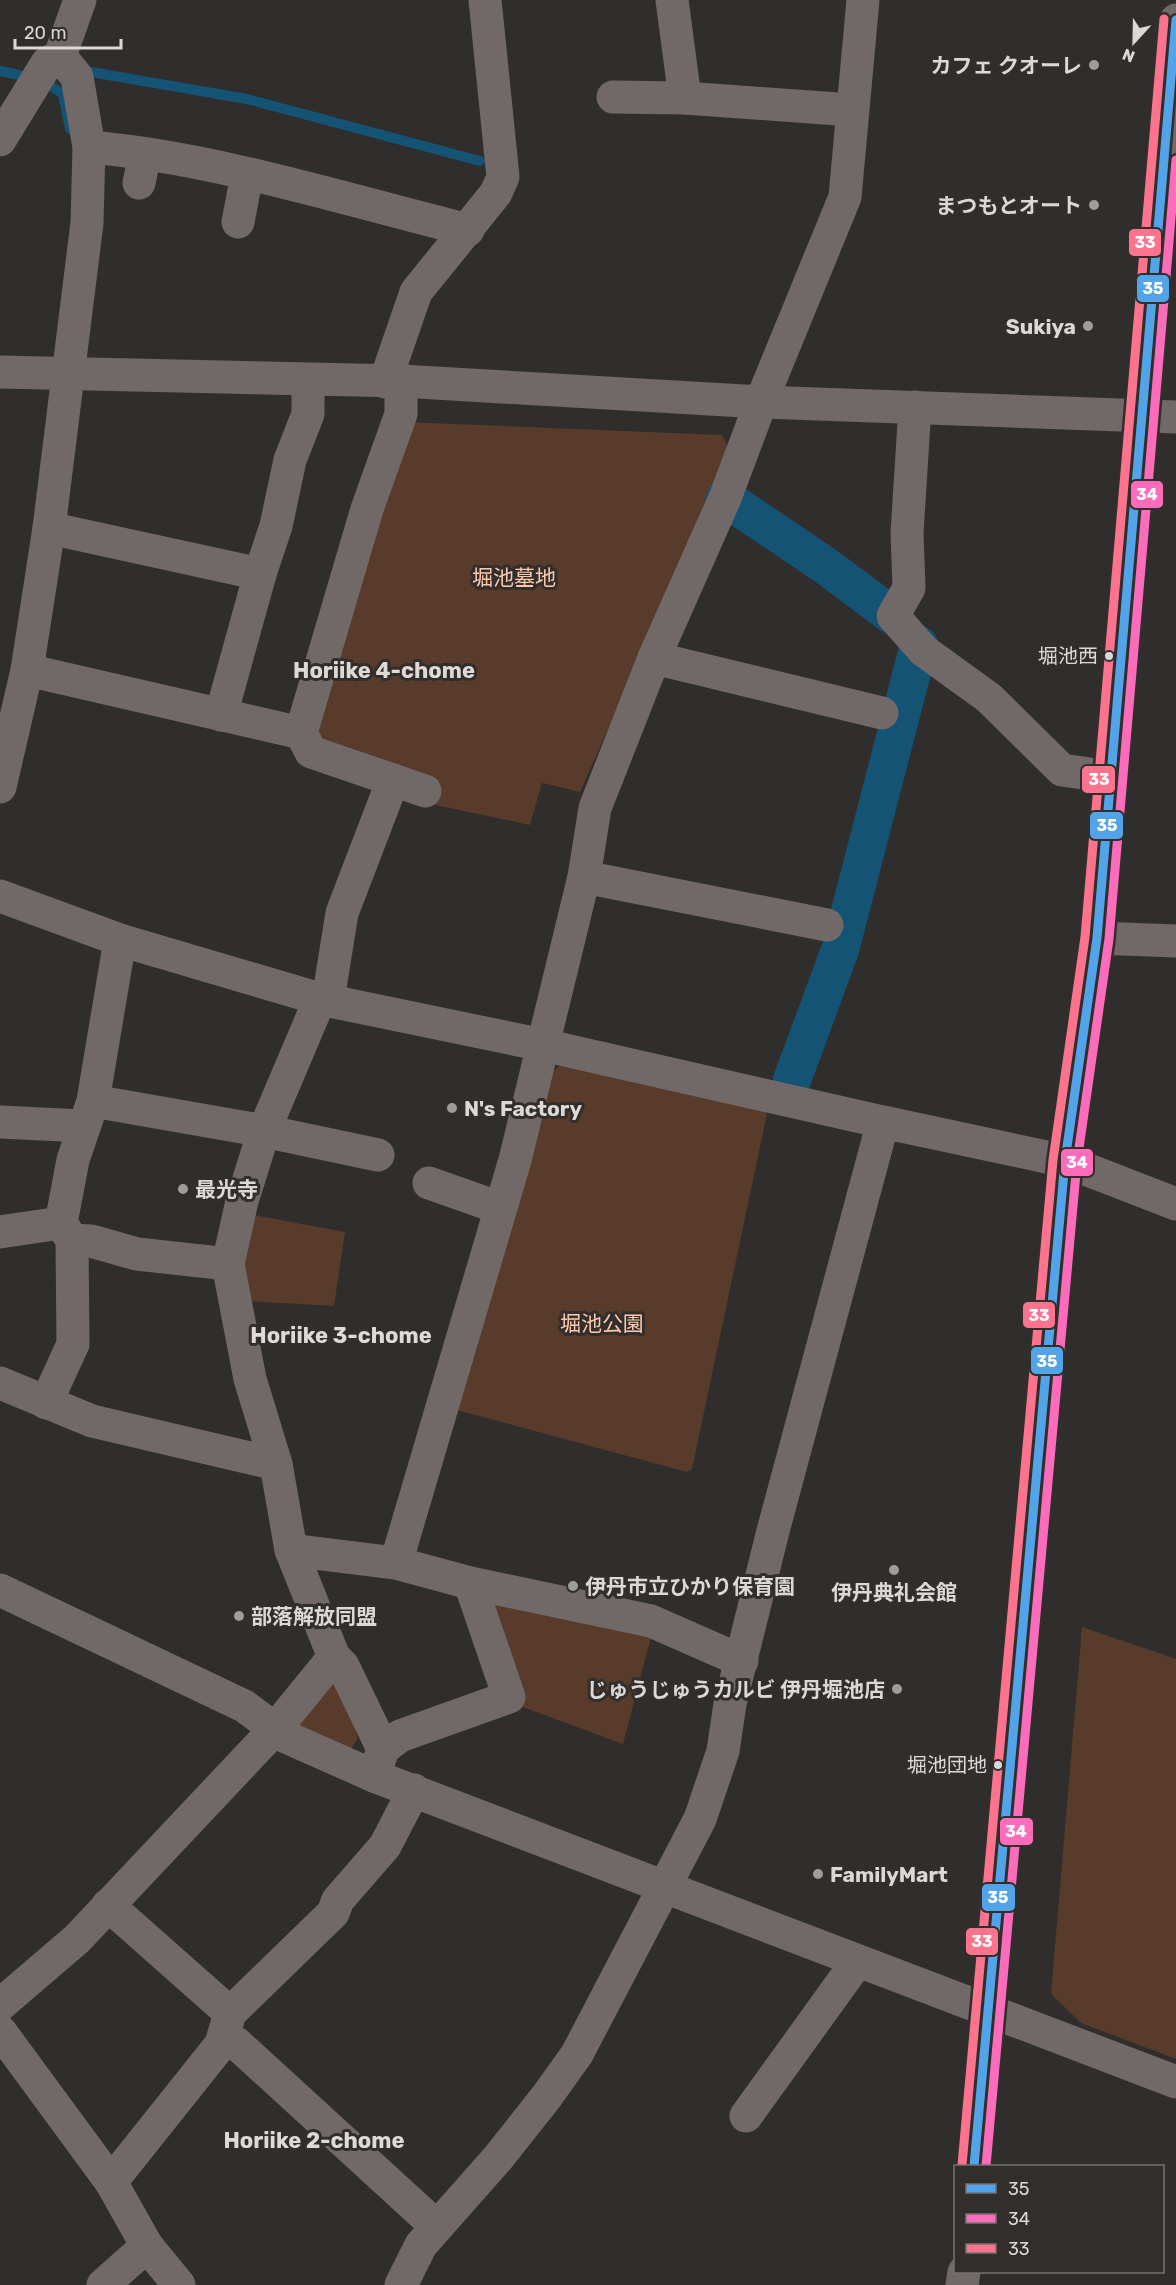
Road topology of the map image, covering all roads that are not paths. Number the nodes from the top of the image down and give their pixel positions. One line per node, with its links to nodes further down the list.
1 (80, 0): 6 (street)
2 (485, 0): 14 (street)
3 (672, 0): 8 (street)
4 (863, 0): 9 (street)
5 (1176, 20): 21 (street)
6 (60, 56): 10 (street); 11 (street)
7 (613, 96): 8 (street)
8 (685, 98): 9 (street)
9 (852, 110): 19 (street)
10 (0, 140)
11 (89, 147): 12 (street); 16 (street)
12 (247, 175): 13 (street); 14 (street)
13 (238, 222)
14 (468, 230): 18 (street)
15 (0, 372): 16 (street)
16 (68, 374): 17 (street); 23 (street)
17 (308, 381): 18 (street); 24 (street)
18 (393, 382): 19 (street); 29 (street)
19 (761, 402): 20 (street); 25 (street)
20 (915, 407): 21 (street); 30 (street)
21 (1140, 416): 22 (street); 30 (street)
22 (1176, 417)
23 (49, 528): 24 (street); 26 (street)
24 (260, 574): 28 (street)
25 (654, 658): 27 (street); 34 (street)
26 (27, 670): 28 (street); 32 (street)
27 (882, 713)
28 (221, 715): 29 (street)
29 (301, 733): 31 (street)
30 (1111, 777): 37 (street)
31 (393, 780): 33 (street); 40 (street)
32 (0, 787)
33 (424, 791)
34 (584, 877): 36 (street); 41 (street)
35 (0, 896): 38 (street)
36 (827, 925)
37 (1096, 939): 39 (street); 47 (street)
38 (120, 940): 40 (street); 42 (street)
39 (1176, 941)
40 (324, 1000): 41 (street); 45 (street)
41 (543, 1045): 44 (street); 50 (street)
42 (89, 1114): 43 (street); 45 (street); 51 (street)
43 (0, 1122)
44 (883, 1122): 47 (street); 62 (street)
45 (264, 1131): 46 (street); 53 (street)
46 (378, 1155)
47 (1065, 1161): 49 (street); 70 (street)
48 (429, 1183): 50 (street)
49 (1176, 1204)
50 (500, 1208): 58 (street)
51 (66, 1231): 52 (street); 53 (street); 55 (street)
52 (0, 1232)
53 (228, 1264): 56 (street)
54 (0, 1383): 55 (street)
55 (46, 1403): 56 (street)
56 (276, 1464): 57 (street)
57 (291, 1550): 58 (street); 61 (street)
58 (396, 1563): 59 (street)
59 (470, 1583): 62 (street); 64 (street)
60 (0, 1590): 63 (street)
61 (334, 1657): 63 (street); 64 (street)
62 (742, 1660): 66 (street)
63 (276, 1728): 64 (street); 67 (street)
64 (378, 1763): 65 (street)
65 (414, 1790): 66 (street); 71 (street)
66 (663, 1888): 68 (street); 78 (street)
67 (108, 1905): 69 (street); 71 (street)
68 (857, 1962): 70 (street); 75 (street)
69 (0, 2005)
70 (988, 2012): 74 (street); 76 (street)
71 (231, 2013): 73 (street)
72 (0, 2031): 77 (street)
73 (221, 2044): 77 (street); 78 (street)
74 (1176, 2082)
75 (746, 2116)
76 (974, 2165)
77 (111, 2182): 79 (street)
78 (436, 2226): 82 (street)
79 (147, 2246): 80 (street); 81 (street)
80 (103, 2285)
81 (179, 2285)
82 (401, 2285)

